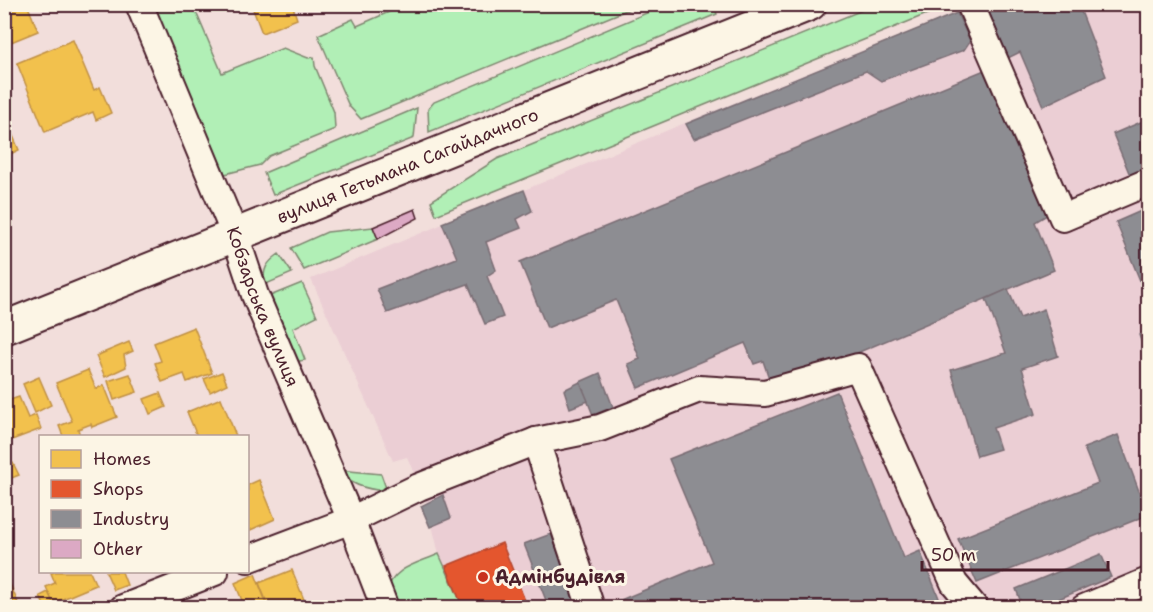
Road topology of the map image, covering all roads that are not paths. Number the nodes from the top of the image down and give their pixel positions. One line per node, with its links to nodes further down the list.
1 (139, 4): 5 (street, Кобзарська вулиця)
2 (810, 4): 5 (main road, вулиця Гетьмана Сагайдачного)
3 (970, 4): 4 (street)
4 (1149, 182)
5 (235, 235): 6 (main road, вулиця Гетьмана Сагайдачного); 8 (street, Кобзарська вулиця)
6 (4, 328)
7 (536, 441): 8 (street); 14 (street); 15 (street)
8 (351, 520): 9 (street); 13 (street, Кобзарська вулиця)
9 (249, 559)
10 (212, 573): 12 (street)
11 (1149, 581): 16 (street)
12 (123, 608)
13 (385, 608)
14 (591, 608)
15 (975, 608)
16 (1084, 608)

